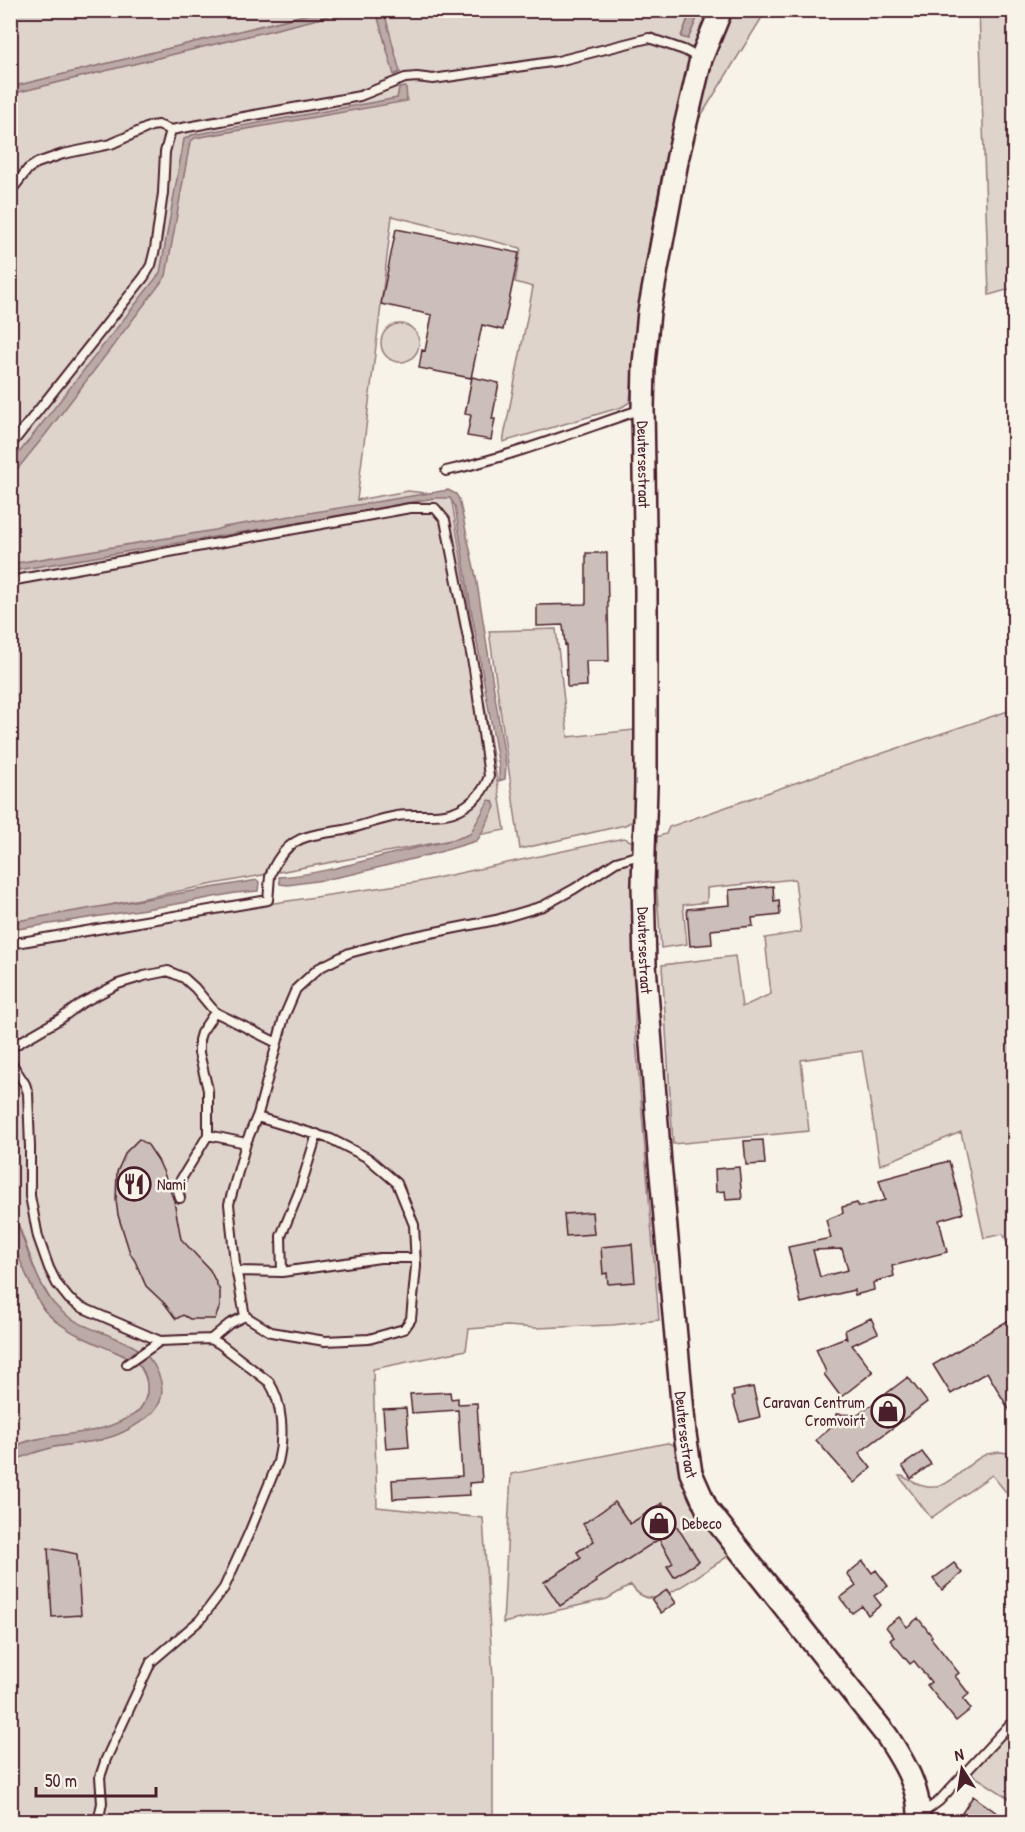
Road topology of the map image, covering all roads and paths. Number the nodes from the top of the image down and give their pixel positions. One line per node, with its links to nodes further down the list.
1 (721, 10): 2 (street, Deutersestraat)
2 (701, 59): 3 (lane); 5 (street, Deutersestraat)
3 (171, 130): 4 (lane); 6 (lane)
4 (10, 192)
5 (643, 409): 7 (lane); 9 (street, Deutersestraat)
6 (10, 446)
7 (446, 471)
8 (10, 581): 10 (lane)
9 (644, 854): 12 (lane); 28 (street, Deutersestraat)
10 (10, 944)
11 (215, 1012): 12 (lane); 13 (lane); 17 (lane)
12 (277, 1043): 15 (lane)
13 (10, 1048)
14 (10, 1061): 25 (lane)
15 (257, 1117): 16 (lane); 18 (lane)
16 (317, 1134): 20 (lane); 22 (lane)
17 (208, 1135): 18 (lane); 19 (lane)
18 (246, 1143): 21 (lane)
19 (180, 1198)
20 (415, 1258): 22 (lane); 23 (lane)
21 (236, 1271): 22 (lane); 23 (lane)
22 (282, 1272)
23 (245, 1316): 24 (lane)
24 (211, 1339): 25 (lane); 29 (lane)
25 (160, 1341): 26 (lane)
26 (127, 1364)
27 (1014, 1720): 28 (lane)
28 (919, 1818)
29 (98, 1821)

